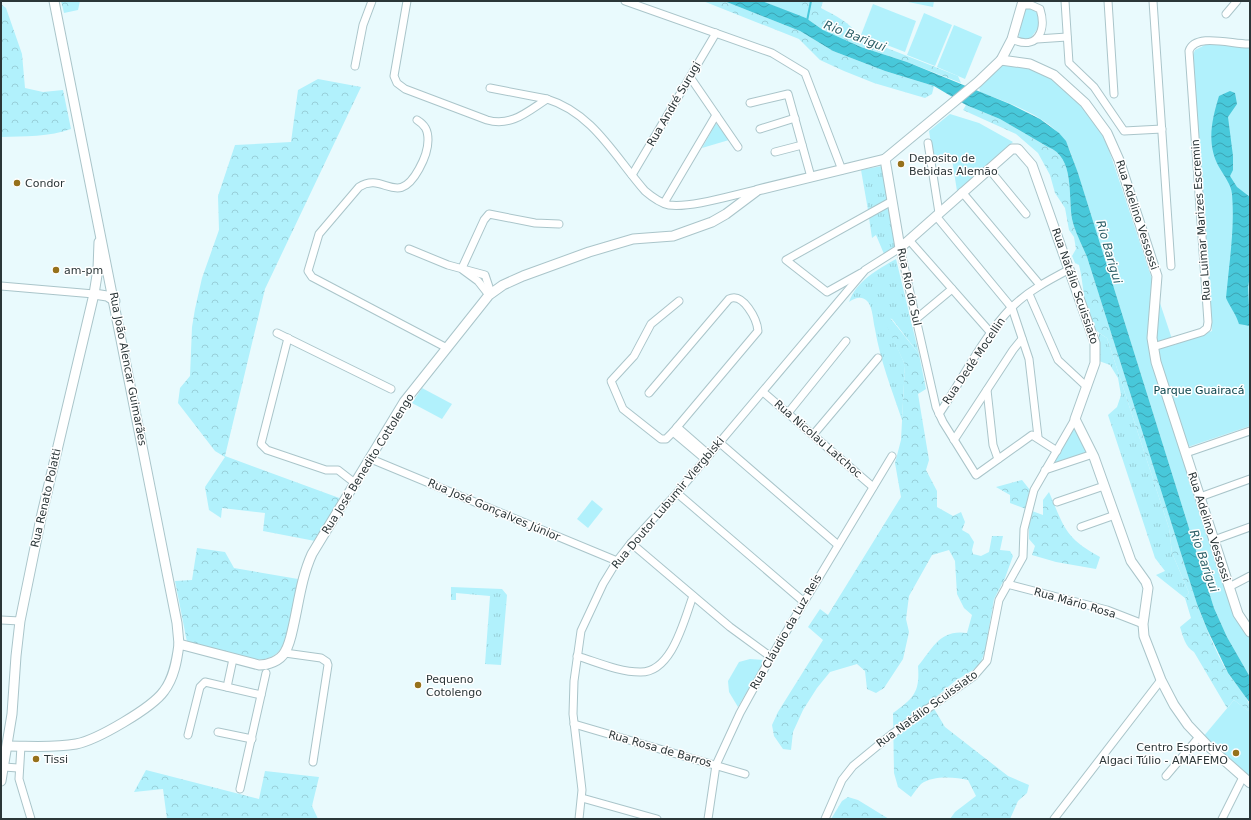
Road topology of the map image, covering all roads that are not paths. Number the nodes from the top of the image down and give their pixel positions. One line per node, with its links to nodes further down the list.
1 (54, 1): 45 (main road, Rua João Alencar Guimarães)
2 (372, 1): 19 (street)
3 (407, 1): 23 (street)
4 (625, 1): 13 (street)
5 (1037, 1): 11 (street)
6 (1065, 1): 14 (street)
7 (1108, 1): 22 (street)
8 (1153, 1): 29 (street)
9 (1237, 1): 12 (street)
10 (1022, 3): 11 (street); 15 (main road, Rua José Benedito Cottolengo)
11 (1040, 9): 16 (street)
12 (1226, 14)
13 (716, 33): 20 (street, Rua André Surugi); 36 (street)
14 (1067, 37): 16 (street); 29 (street)
15 (1012, 39): 16 (street); 18 (main road, Rua José Benedito Cottolengo)
16 (1037, 39)
17 (1250, 44): 70 (street, Rua Luimar Marizes Escremin)
18 (1001, 60): 34 (main road, Rua José Benedito Cottolengo); 70 (main road, Rua Adelino Vessossi)
19 (355, 66)
20 (690, 77): 25 (street); 37 (street, Rua André Surugi)
21 (490, 88): 23 (street)
22 (1114, 94)
23 (547, 99): 37 (street)
24 (750, 103): 26 (street)
25 (716, 115): 32 (street); 42 (street)
26 (795, 118): 28 (street); 31 (street)
27 (417, 120): 69 (street)
28 (760, 129)
29 (1162, 129): 50 (street)
30 (928, 143): 43 (street)
31 (802, 145): 33 (street); 38 (street)
32 (738, 147)
33 (775, 152)
34 (885, 159): 36 (main road, Rua José Benedito Cottolengo); 41 (main road, Rua Rio do Sul)
35 (989, 169): 40 (main road); 44 (street); 52 (main road, Rua Natálio Scuissiato)
36 (842, 170): 38 (main road, Rua José Benedito Cottolengo)
37 (632, 175): 42 (street)
38 (811, 177): 39 (main road, Rua José Benedito Cottolengo)
39 (758, 190): 42 (street); 58 (main road, Rua José Benedito Cottolengo)
40 (962, 192): 43 (main road); 54 (street)
41 (892, 201): 48 (main road, Rua Rio do Sul); 53 (street)
42 (664, 203)
43 (938, 214): 47 (main road); 62 (street)
44 (1026, 214)
45 (98, 217): 57 (main road, Rua Renato Polatti); 61 (main road, Rua João Alencar Guimarães)
46 (559, 224): 51 (street)
47 (909, 240): 48 (main road); 56 (street)
48 (900, 248): 53 (street, Rua Doutor Lubumir Viergbiski); 63 (street, Rua Rio do Sul)
49 (409, 249): 51 (street)
50 (1171, 266)
51 (462, 268): 58 (street)
52 (1070, 269): 54 (street, Rua Dedé Mocellin); 72 (main road, Rua Natálio Scuissiato)
53 (865, 270): 75 (street, Rua Doutor Lubumir Viergbiski)
54 (1040, 285): 59 (street, Rua Dedé Mocellin)
55 (1, 286): 57 (street)
56 (952, 289): 63 (street); 65 (street)
57 (94, 294): 61 (main road); 114 (main road, Rua Renato Polatti)
58 (490, 294): 69 (main road, Rua José Benedito Cottolengo)
59 (1030, 294): 62 (street, Rua Dedé Mocellin); 72 (street)
60 (679, 301): 80 (street)
61 (115, 302): 117 (main road, Rua João Alencar Guimarães)
62 (1012, 308): 65 (street, Rua Dedé Mocellin); 67 (street)
63 (916, 319): 78 (street, Rua Rio do Sul)
64 (277, 333): 66 (street)
65 (991, 333): 78 (street, Rua Dedé Mocellin)
66 (288, 338): 73 (street); 95 (street)
67 (1022, 338): 74 (street); 83 (street)
68 (846, 341): 77 (street)
69 (447, 348): 91 (main road, Rua José Benedito Cottolengo)
70 (1153, 348): 87 (main road, Rua Adelino Vessossi)
71 (878, 358): 82 (street)
72 (1087, 387): 79 (main road, Rua Natálio Scuissiato)
73 (391, 389)
74 (986, 390): 84 (street); 92 (street)
75 (763, 392): 77 (street, Rua Nicolau Latchoc); 85 (street, Rua Doutor Lubumir Viergbiski)
76 (649, 393): 80 (street)
77 (788, 413): 82 (street, Rua Nicolau Latchoc)
78 (938, 414): 84 (street, Rua Rio do Sul)
79 (1075, 420): 86 (street, Rua Natálio Scuissiato); 88 (main road)
80 (675, 429): 90 (street)
81 (1250, 431): 87 (street)
82 (812, 434): 97 (street, Rua Nicolau Latchoc)
83 (1038, 437): 86 (street); 92 (street)
84 (954, 440): 92 (street, Rua Rio do Sul)
85 (720, 442): 90 (street, Rua Doutor Lubumir Viergbiski); 106 (street)
86 (1057, 451): 93 (street, Rua Natálio Scuissiato)
87 (1186, 453): 99 (main road, Rua Adelino Vessossi)
88 (1093, 454): 93 (street); 96 (main road)
89 (892, 456): 97 (street, Rua Cláudio da Luz Reis)
90 (707, 457): 98 (street, Rua Doutor Lubumir Viergbiski)
91 (371, 459): 95 (main road, Rua José Benedito Cottolengo); 107 (street, Rua José Gonçalves Júnior)
92 (998, 459)
93 (1044, 470): 109 (street, Rua Natálio Scuissiato)
94 (1250, 479): 99 (street)
95 (356, 484): 118 (main road, Rua José Benedito Cottolengo)
96 (1104, 486): 100 (street); 101 (main road)
97 (873, 487): 106 (street, Rua Cláudio da Luz Reis)
98 (677, 493): 105 (street, Rua Doutor Lubumir Viergbiski); 112 (street)
99 (1200, 497): 104 (main road, Rua Adelino Vessossi)
100 (1057, 502)
101 (1115, 516): 102 (street); 115 (main road)
102 (1081, 526)
103 (1250, 526): 104 (street)
104 (1214, 540): 110 (main road, Rua Adelino Vessossi)
105 (631, 543): 107 (street, Rua Doutor Lubumir Viergbiski); 111 (street)
106 (838, 545): 112 (street, Rua Cláudio da Luz Reis)
107 (617, 561): 119 (street, Rua Doutor Lubumir Viergbiski)
108 (1250, 576): 110 (street)
109 (1007, 584): 115 (street, Rua Mário Rosa); 147 (street, Rua Natálio Scuissiato)
110 (1229, 587): 116 (main road, Rua Adelino Vessossi)
111 (693, 596): 119 (street); 120 (street)
112 (804, 602): 120 (street, Rua Cláudio da Luz Reis)
113 (1, 620): 114 (street)
114 (20, 621): 131 (main road, Rua Renato Polatti)
115 (1143, 624): 123 (main road)
116 (1250, 632)
117 (179, 644): 121 (main road); 132 (main road)
118 (285, 653): 121 (main road); 133 (street)
119 (577, 656): 126 (street, Rua Doutor Lubumir Viergbiski)
120 (771, 657): 134 (street, Rua Cláudio da Luz Reis)
121 (233, 659): 124 (street)
122 (266, 672): 125 (street)
123 (1161, 680): 129 (main road); 148 (street)
124 (227, 687): 125 (street); 128 (street)
125 (262, 695): 130 (street)
126 (574, 724): 134 (street, Rua Rosa de Barros); 142 (street, Rua Doutor Lubumir Viergbiski)
127 (218, 732): 130 (street)
128 (188, 735)
129 (1199, 737): 138 (street); 139 (main road)
130 (252, 740): 141 (street)
131 (8, 746): 132 (main road); 135 (main road, Rua Renato Polatti)
132 (21, 746): 136 (street)
133 (313, 762)
134 (716, 765): 137 (street, Rua Rosa de Barros); 146 (street, Rua Cláudio da Luz Reis)
135 (4, 767): 136 (street); 140 (main road, Rua Renato Polatti)
136 (18, 768): 143 (street)
137 (746, 774)
138 (1166, 776)
139 (1246, 780): 149 (street)
140 (1, 781)
141 (240, 789)
142 (582, 798): 144 (street, Rua Doutor Lubumir Viergbiski); 145 (street)
143 (31, 819)
144 (579, 819)
145 (657, 819)
146 (708, 819)
147 (825, 819)
148 (1054, 819)
149 (1222, 819)

